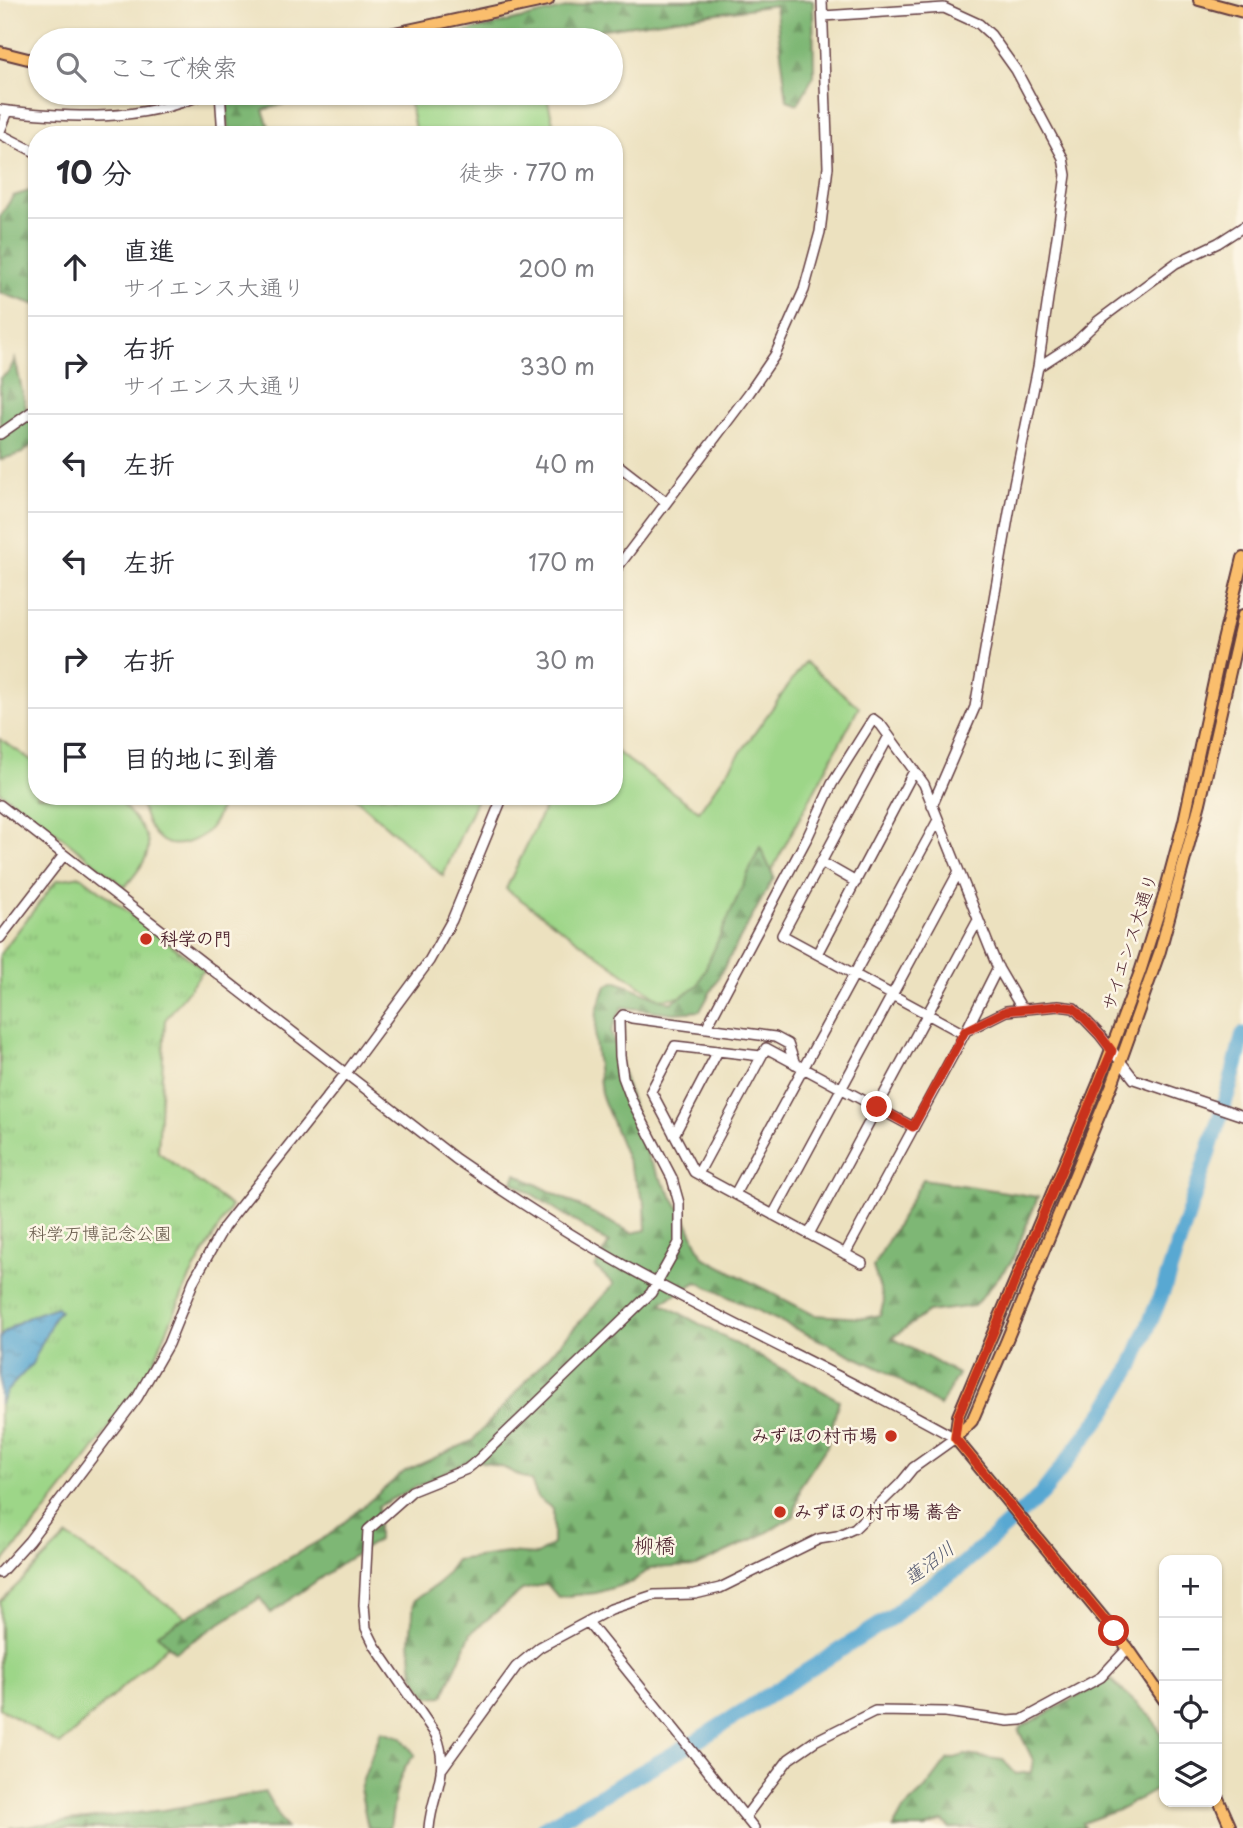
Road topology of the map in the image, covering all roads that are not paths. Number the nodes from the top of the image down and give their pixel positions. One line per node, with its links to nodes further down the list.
1 (548, 0): 6 (main road)
2 (822, 0): 5 (street)
3 (1199, 0): 4 (main road)
4 (1243, 12)
5 (823, 16): 16 (street); 20 (street)
6 (418, 28)
7 (0, 52): 8 (main road)
8 (28, 59)
9 (171, 105): 11 (street)
10 (221, 105): 12 (street)
11 (4, 110): 13 (street)
12 (222, 126)
13 (0, 132): 14 (street)
14 (28, 148)
15 (1243, 227): 16 (street)
16 (1038, 367): 28 (street)
17 (28, 414): 18 (street)
18 (0, 434)
19 (623, 469): 20 (street)
20 (666, 502): 22 (street)
21 (1243, 558): 45 (main road, サイエンス大通り)
22 (623, 560)
23 (1243, 615): 47 (main road, サイエンス大通り)
24 (889, 736): 25 (street); 31 (street); 42 (street)
25 (914, 771): 28 (street); 33 (street)
26 (0, 804): 30 (street)
27 (499, 805): 49 (street)
28 (932, 806): 29 (street)
29 (938, 820): 32 (street); 38 (street)
30 (64, 855): 35 (street); 49 (street)
31 (821, 862): 33 (street); 36 (street)
32 (958, 873): 34 (street); 39 (street)
33 (856, 882): 36 (street)
34 (978, 920): 37 (street); 41 (street)
35 (0, 938)
36 (817, 954): 38 (street)
37 (998, 967): 40 (street); 43 (street)
38 (854, 974): 39 (street); 48 (street)
39 (892, 995): 41 (street); 50 (street)
40 (1026, 1009): 43 (street); 45 (street)
41 (928, 1014): 43 (street); 51 (street)
42 (706, 1028): 48 (street); 61 (street)
43 (965, 1032): 53 (street)
44 (719, 1051): 46 (street); 54 (street); 54 (street)
45 (1112, 1051): 47 (street); 62 (main road, サイエンス大通り)
46 (761, 1056): 48 (street); 55 (street)
47 (1120, 1064): 52 (street); 62 (main road, サイエンス大通り)
48 (799, 1066): 50 (street); 56 (street)
49 (346, 1073): 61 (street); 63 (street)
50 (842, 1089): 51 (street); 57 (street)
51 (877, 1107): 53 (street); 58 (street)
52 (1243, 1116)
53 (913, 1127): 59 (street)
54 (674, 1135): 55 (street)
55 (698, 1174): 56 (street)
56 (735, 1195): 57 (street)
57 (773, 1215): 58 (street)
58 (809, 1234): 59 (street)
59 (845, 1254): 60 (street)
60 (862, 1264)
61 (657, 1283): 62 (street); 67 (street)
62 (955, 1438): 64 (street); 65 (main road)
63 (0, 1573)
64 (588, 1622): 67 (street); 69 (street)
65 (1128, 1648): 66 (main road); 69 (street)
66 (1159, 1693)
67 (441, 1770): 70 (street)
68 (1222, 1807): 72 (main road)
69 (745, 1817): 71 (street)
70 (429, 1828)
71 (754, 1828)
72 (1231, 1828)

